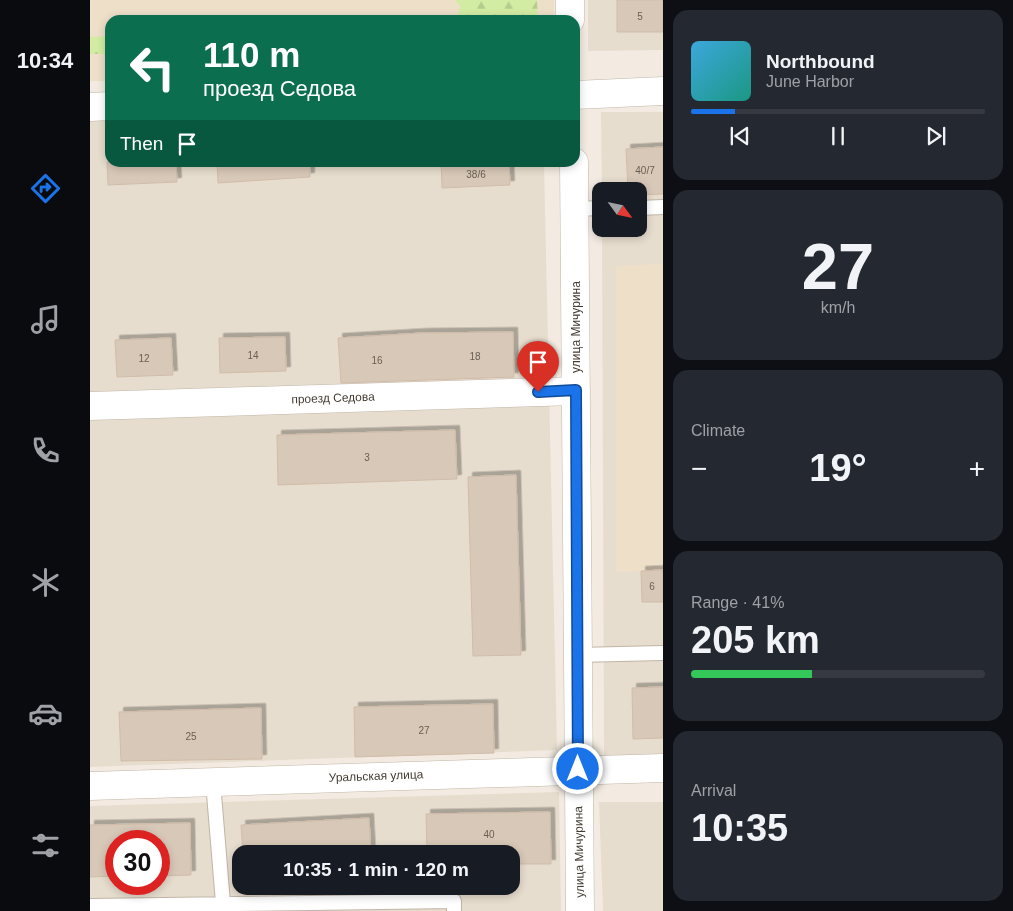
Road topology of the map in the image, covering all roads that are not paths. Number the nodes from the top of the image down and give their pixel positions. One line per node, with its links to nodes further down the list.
1 (570, 0): 2 (street)
2 (570, 15)
3 (663, 91): 4 (street)
4 (580, 95)
5 (105, 106): 6 (street)
6 (90, 107)
7 (576, 167): 9 (street, улица Мичурина)
8 (663, 207): 10 (lane)
9 (588, 208): 11 (street, улица Мичурина)
10 (648, 208)
11 (576, 390): 12 (street, проезд Седова); 14 (street, улица Мичурина)
12 (90, 406)
13 (663, 653): 14 (lane)
14 (577, 654): 16 (street, улица Мичурина)
15 (663, 768): 16 (street, Уральская улица)
16 (578, 769): 17 (street, Уральская улица); 22 (street, улица Мичурина)
17 (213, 782): 18 (street, Уральская улица); 20 (lane)
18 (90, 786)
19 (90, 906): 20 (lane)
20 (225, 907): 21 (lane)
21 (454, 911)
22 (580, 911)

